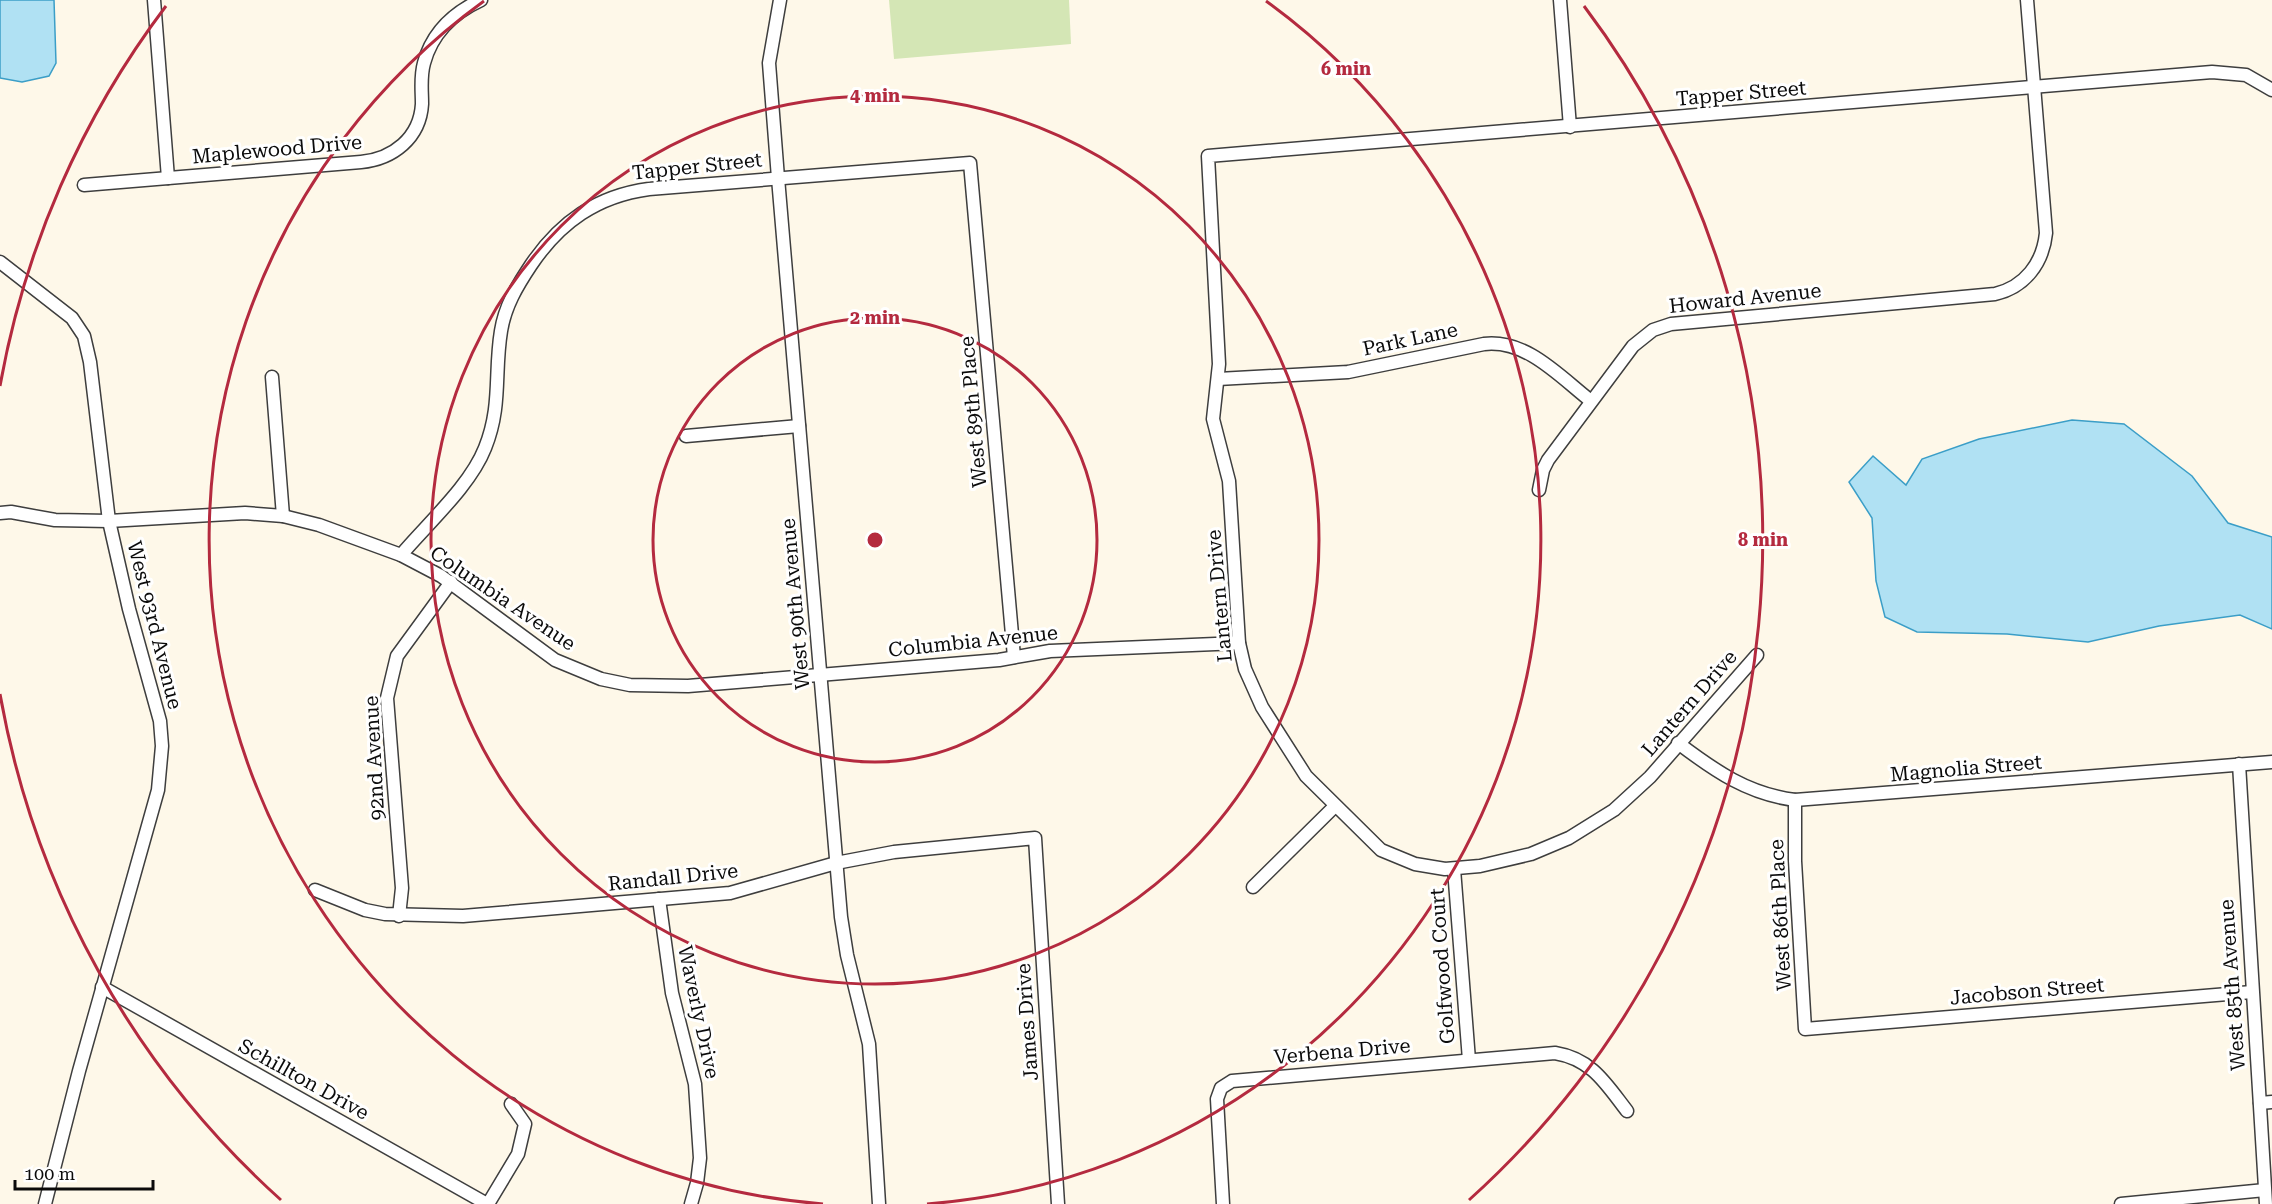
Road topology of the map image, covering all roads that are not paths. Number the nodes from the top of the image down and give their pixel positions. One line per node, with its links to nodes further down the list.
1 (154, 0): 11 (street)
2 (481, 0): 11 (street, Maplewood Drive)
3 (780, 0): 12 (street, West 90th Avenue)
4 (1560, 0): 8 (street)
5 (2027, 0): 6 (street)
6 (2034, 88): 7 (street, Tapper Street); 8 (street, Tapper Street); 17 (street, Howard Avenue)
7 (2272, 90)
8 (1570, 127): 9 (street, Tapper Street)
9 (1208, 156): 16 (street, Lantern Drive)
10 (970, 163): 12 (street, Tapper Street); 28 (street, West 89th Place)
11 (168, 178): 13 (street, Maplewood Drive)
12 (778, 178): 18 (street, West 90th Avenue); 24 (street, Tapper Street)
13 (84, 185)
14 (0, 262): 23 (street, West 93rd Avenue)
15 (272, 377): 22 (street)
16 (1218, 379): 17 (street, Park Lane); 26 (street, Lantern Drive)
17 (1591, 401): 20 (street, Howard Avenue)
18 (799, 426): 19 (street); 29 (street, West 90th Avenue)
19 (686, 436)
20 (1539, 490)
21 (0, 513): 23 (street, Columbia Avenue)
22 (283, 516): 23 (street, Columbia Avenue); 24 (street, Columbia Avenue)
23 (109, 521): 42 (street, West 93rd Avenue)
24 (401, 555): 25 (street, Columbia Avenue)
25 (451, 582): 29 (street, Columbia Avenue); 41 (street, 92nd Avenue)
26 (1239, 644): 28 (street, Columbia Avenue); 34 (street, Lantern Drive)
27 (1757, 656): 30 (street, Lantern Drive)
28 (1014, 657): 29 (street, Columbia Avenue)
29 (820, 675): 36 (street, West 90th Avenue)
30 (1678, 743): 33 (street, Magnolia Street); 37 (street, Lantern Drive)
31 (2272, 762): 32 (street, Magnolia Street)
32 (2239, 764): 33 (street, Magnolia Street); 43 (street, West 85th Avenue)
33 (1796, 800): 44 (street, West 86th Place)
34 (1335, 806): 37 (street, Lantern Drive); 38 (street)
35 (1035, 838): 36 (street, Randall Drive); 54 (street, James Drive)
36 (836, 862): 40 (street, Randall Drive); 53 (street, West 90th Avenue)
37 (1454, 869): 45 (street, Golfwood Court)
38 (1253, 887)
39 (315, 890): 41 (street, Randall Drive)
40 (659, 899): 41 (street, Randall Drive); 52 (street, Waverly Drive)
41 (399, 915)
42 (102, 987): 50 (street, West 93rd Avenue); 51 (street, Schillton Drive)
43 (2252, 992): 44 (street, Jacobson Street); 46 (street, West 85th Avenue)
44 (1805, 1029)
45 (1468, 1060): 48 (street, Verbena Drive); 55 (street, Verbena Drive)
46 (2266, 1103): 49 (street, West 85th Avenue)
47 (511, 1104): 51 (street)
48 (1627, 1112)
49 (2265, 1190): 56 (street); 57 (street, West 85th Avenue)
50 (45, 1204)
51 (488, 1204)
52 (692, 1204)
53 (879, 1204)
54 (1058, 1204)
55 (1223, 1204)
56 (2121, 1204)
57 (2266, 1204)

